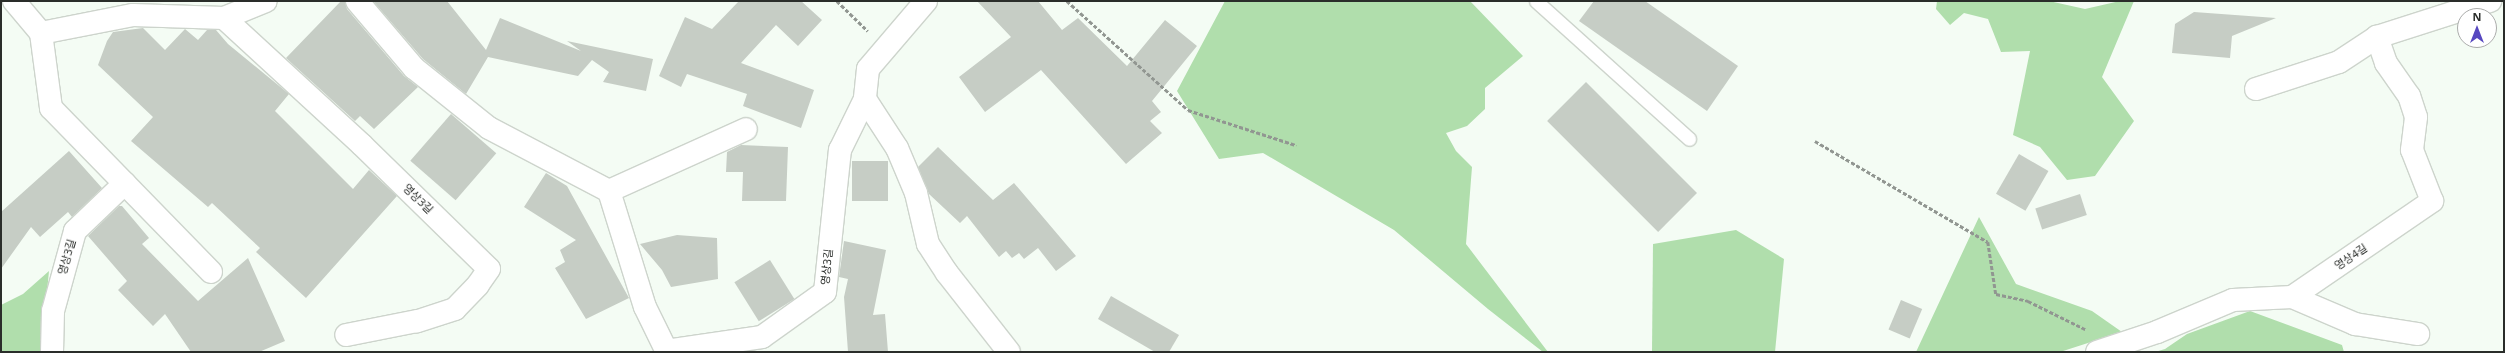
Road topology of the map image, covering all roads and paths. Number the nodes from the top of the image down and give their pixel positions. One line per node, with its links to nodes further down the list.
1 (14, 1): 10 (street)
2 (266, 1): 9 (street)
3 (357, 1): 20 (street)
4 (838, 1): 12 (path)
5 (926, 1): 12 (street, 영상3길)
6 (1067, 1): 18 (path)
7 (1536, 1): 16 (lane)
8 (2490, 1): 11 (street)
9 (224, 18): 10 (street); 24 (street, 영상3길)
10 (40, 33): 19 (street)
11 (2377, 37): 13 (street); 22 (street, 영상4길)
12 (886, 48): 14 (street, 영상3길)
13 (2256, 89)
14 (865, 99): 26 (street, 영상3길); 28 (street)
15 (746, 129): 20 (street)
16 (1689, 139)
17 (1815, 141): 25 (path)
18 (1296, 145)
19 (125, 183): 21 (street); 27 (street, 영상3길)
20 (609, 191): 26 (street, 영상3길)
21 (211, 272)
22 (2292, 297): 23 (street); 25 (street)
23 (2418, 334)
24 (346, 335)
25 (2118, 345): 29 (street)
26 (666, 351)
27 (52, 352)
28 (1009, 352)
29 (2097, 352)

